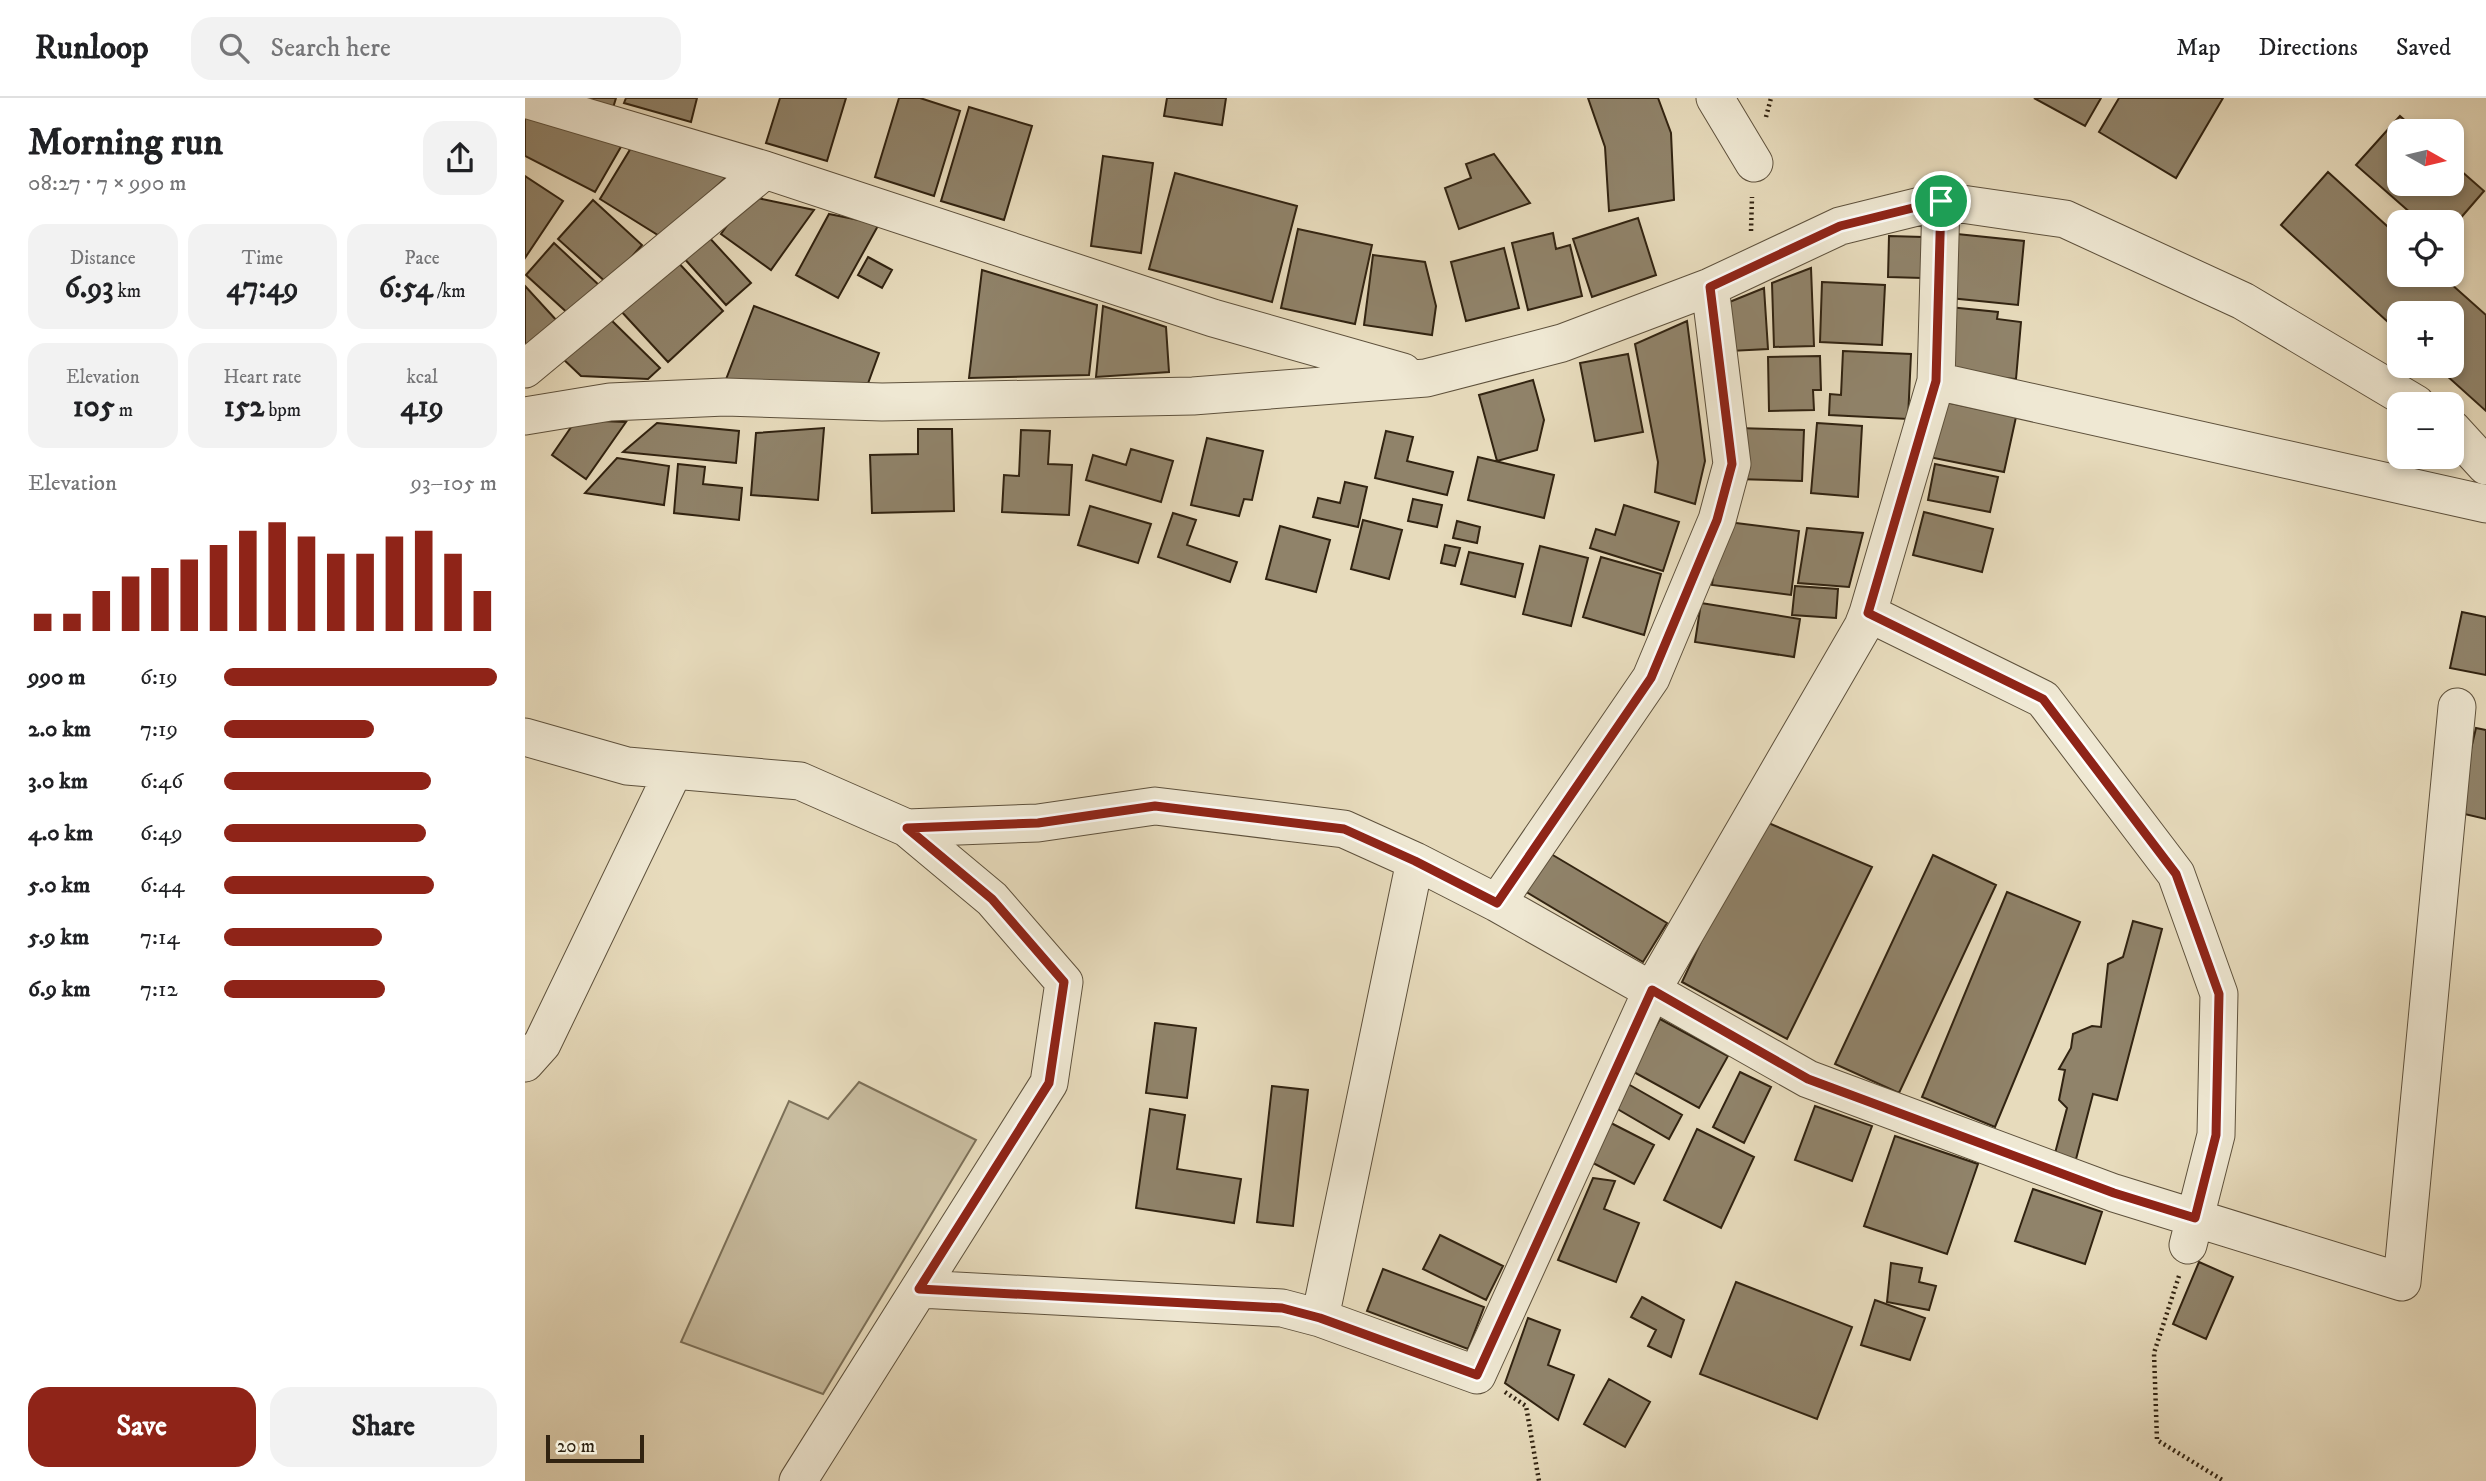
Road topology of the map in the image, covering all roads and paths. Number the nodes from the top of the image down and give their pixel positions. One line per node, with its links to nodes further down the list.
1 (1715, 98): 3 (street)
2 (525, 99): 4 (street)
3 (1753, 163)
4 (765, 170): 7 (street); 8 (street)
5 (1941, 201): 6 (street); 9 (street); 10 (street)
6 (1710, 287): 8 (street); 21 (street)
7 (525, 369)
8 (1426, 379): 11 (street)
9 (1936, 381): 14 (street); 15 (street)
10 (2396, 392)
11 (525, 416)
12 (2464, 442): 13 (street)
13 (2486, 466)
14 (2486, 504)
15 (1868, 613): 22 (street); 24 (street)
16 (2457, 707): 24 (street)
17 (525, 737): 18 (street)
18 (674, 771): 19 (street); 23 (street)
19 (907, 828): 20 (street); 25 (street)
20 (1415, 861): 21 (street); 26 (street)
21 (1497, 903): 22 (street)
22 (1652, 990): 24 (street); 27 (street)
23 (525, 1063)
24 (2192, 1231): 30 (path)
25 (919, 1289): 26 (street); 28 (street)
26 (1320, 1318): 27 (street)
27 (1477, 1375): 29 (path)
28 (798, 1481)
29 (1539, 1481)
30 (2224, 1481)

